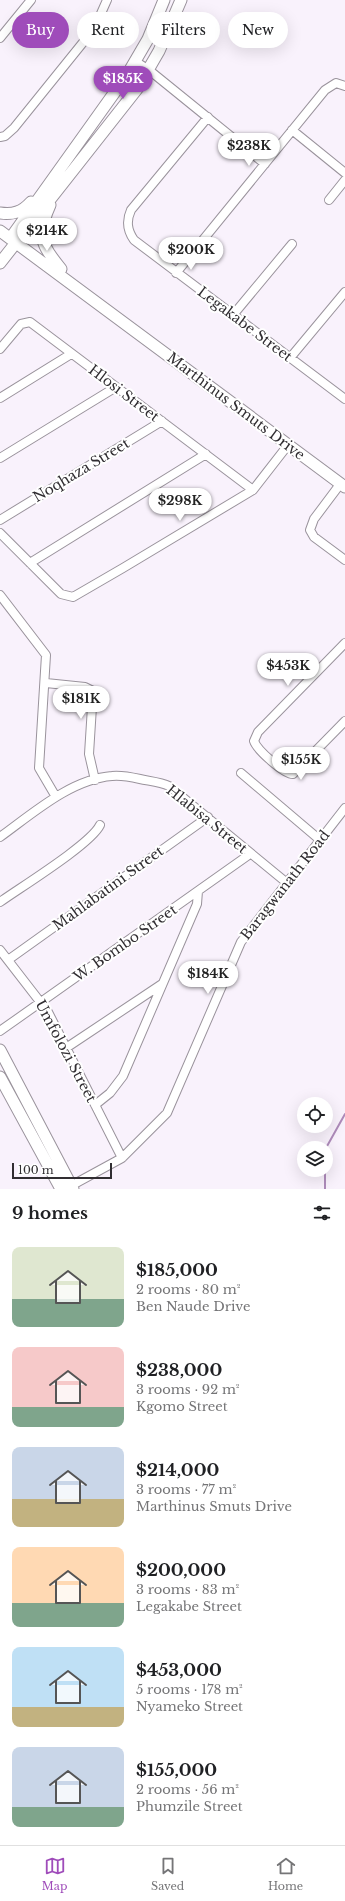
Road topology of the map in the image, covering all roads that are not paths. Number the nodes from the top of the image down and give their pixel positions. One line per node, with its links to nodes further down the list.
1 (31, 0): 5 (street)
2 (108, 0): 11 (street)
3 (164, 0): 6 (main road)
4 (181, 0): 7 (main road)
5 (0, 38)
6 (135, 61): 7 (street); 15 (main road)
7 (149, 70): 9 (street); 15 (main road)
8 (345, 86): 10 (street)
9 (208, 117): 12 (street); 25 (street, Legakabe Street)
10 (292, 130): 12 (street); 13 (street)
11 (4, 136)
12 (265, 164): 25 (street)
13 (345, 173)
14 (345, 180): 16 (street)
15 (54, 186): 17 (main road); 20 (main road); 24 (main road)
16 (330, 200)
17 (0, 213)
18 (0, 223): 20 (main road)
19 (0, 231): 20 (main road, Marthinus Smuts Drive)
20 (15, 239): 22 (main road); 23 (main road); 24 (main road, Marthinus Smuts Drive); 28 (main road, Marthinus Smuts Drive)
21 (292, 244): 27 (street)
22 (0, 251)
23 (0, 263)
24 (61, 269): 28 (main road, Marthinus Smuts Drive)
25 (176, 272): 27 (street, Legakabe Street)
26 (345, 292): 31 (street)
27 (233, 315): 31 (street, Legakabe Street)
28 (128, 325): 36 (main road, Marthinus Smuts Drive)
29 (0, 349): 30 (street, Hlosi Street)
30 (71, 354): 32 (street, Hlosi Street); 33 (street)
31 (290, 358): 34 (street, Legakabe Street)
32 (116, 387): 35 (street, Hlosi Street); 38 (street)
33 (0, 398)
34 (345, 399)
35 (162, 421): 37 (street, Hlosi Street); 41 (street, Noqhaza Street)
36 (288, 444): 39 (main road, Marthinus Smuts Drive); 40 (street)
37 (206, 454): 40 (street, Hlosi Street); 44 (street)
38 (0, 458)
39 (343, 485): 43 (street)
40 (253, 490): 44 (street)
41 (0, 520)
42 (0, 533): 44 (street)
43 (345, 560)
44 (30, 563)
45 (0, 595): 47 (street)
46 (345, 643): 48 (street)
47 (46, 683): 50 (street); 51 (street)
48 (345, 721)
49 (241, 773): 56 (street)
50 (95, 780): 51 (street, Hlabisa Street); 53 (street, Hlabisa Street)
51 (56, 797): 55 (street, Hlabisa Street)
52 (345, 808): 56 (street, Baragwanath Road)
53 (208, 817): 57 (street, Hlabisa Street); 62 (street, Mahlabatini Street)
54 (100, 825): 60 (street)
55 (0, 837)
56 (320, 840): 58 (street, Baragwanath Road)
57 (250, 854): 58 (street, Hlabisa Street); 59 (street, W. Bombo Street)
58 (286, 883): 70 (street, Baragwanath Road)
59 (198, 891): 63 (street); 64 (street, W. Bombo Street)
60 (0, 902)
61 (0, 950): 62 (street, Umfolozi Street)
62 (8, 960): 64 (street, Umfolozi Street)
63 (162, 984): 66 (street); 69 (street)
64 (41, 1002): 65 (street, W. Bombo Street); 66 (street, Umfolozi Street)
65 (0, 1031)
66 (66, 1048): 69 (street, Umfolozi Street)
67 (0, 1050): 71 (main road)
68 (0, 1077): 71 (main road)
69 (95, 1105): 70 (street, Umfolozi Street)
70 (122, 1158): 71 (street, Baragwanath Road)
71 (68, 1188)

